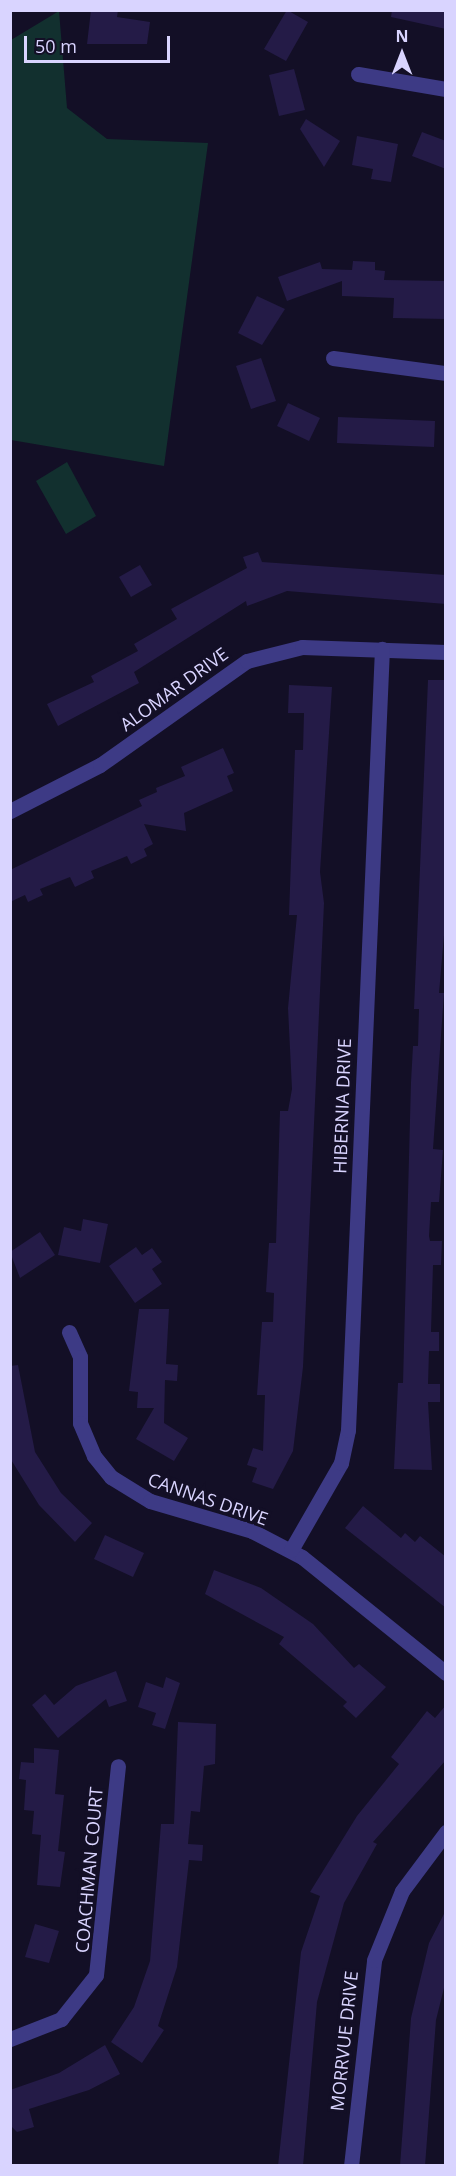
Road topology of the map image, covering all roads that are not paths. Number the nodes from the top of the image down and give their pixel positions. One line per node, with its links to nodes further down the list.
1 (358, 74): 2 (street)
2 (446, 89)
3 (333, 358): 4 (street)
4 (446, 374)
5 (382, 649): 6 (street, ALOMAR DRIVE); 7 (street, ALOMAR DRIVE); 9 (street, HIBERNIA DRIVE)
6 (446, 652)
7 (10, 811)
8 (69, 1332): 9 (street, CANNAS DRIVE)
9 (291, 1550): 10 (street, CANNAS DRIVE)
10 (446, 1673)
11 (118, 1766): 13 (street, COACHMAN COURT)
12 (446, 1832): 14 (street, MORRVUE DRIVE)
13 (10, 2039)
14 (351, 2166)

